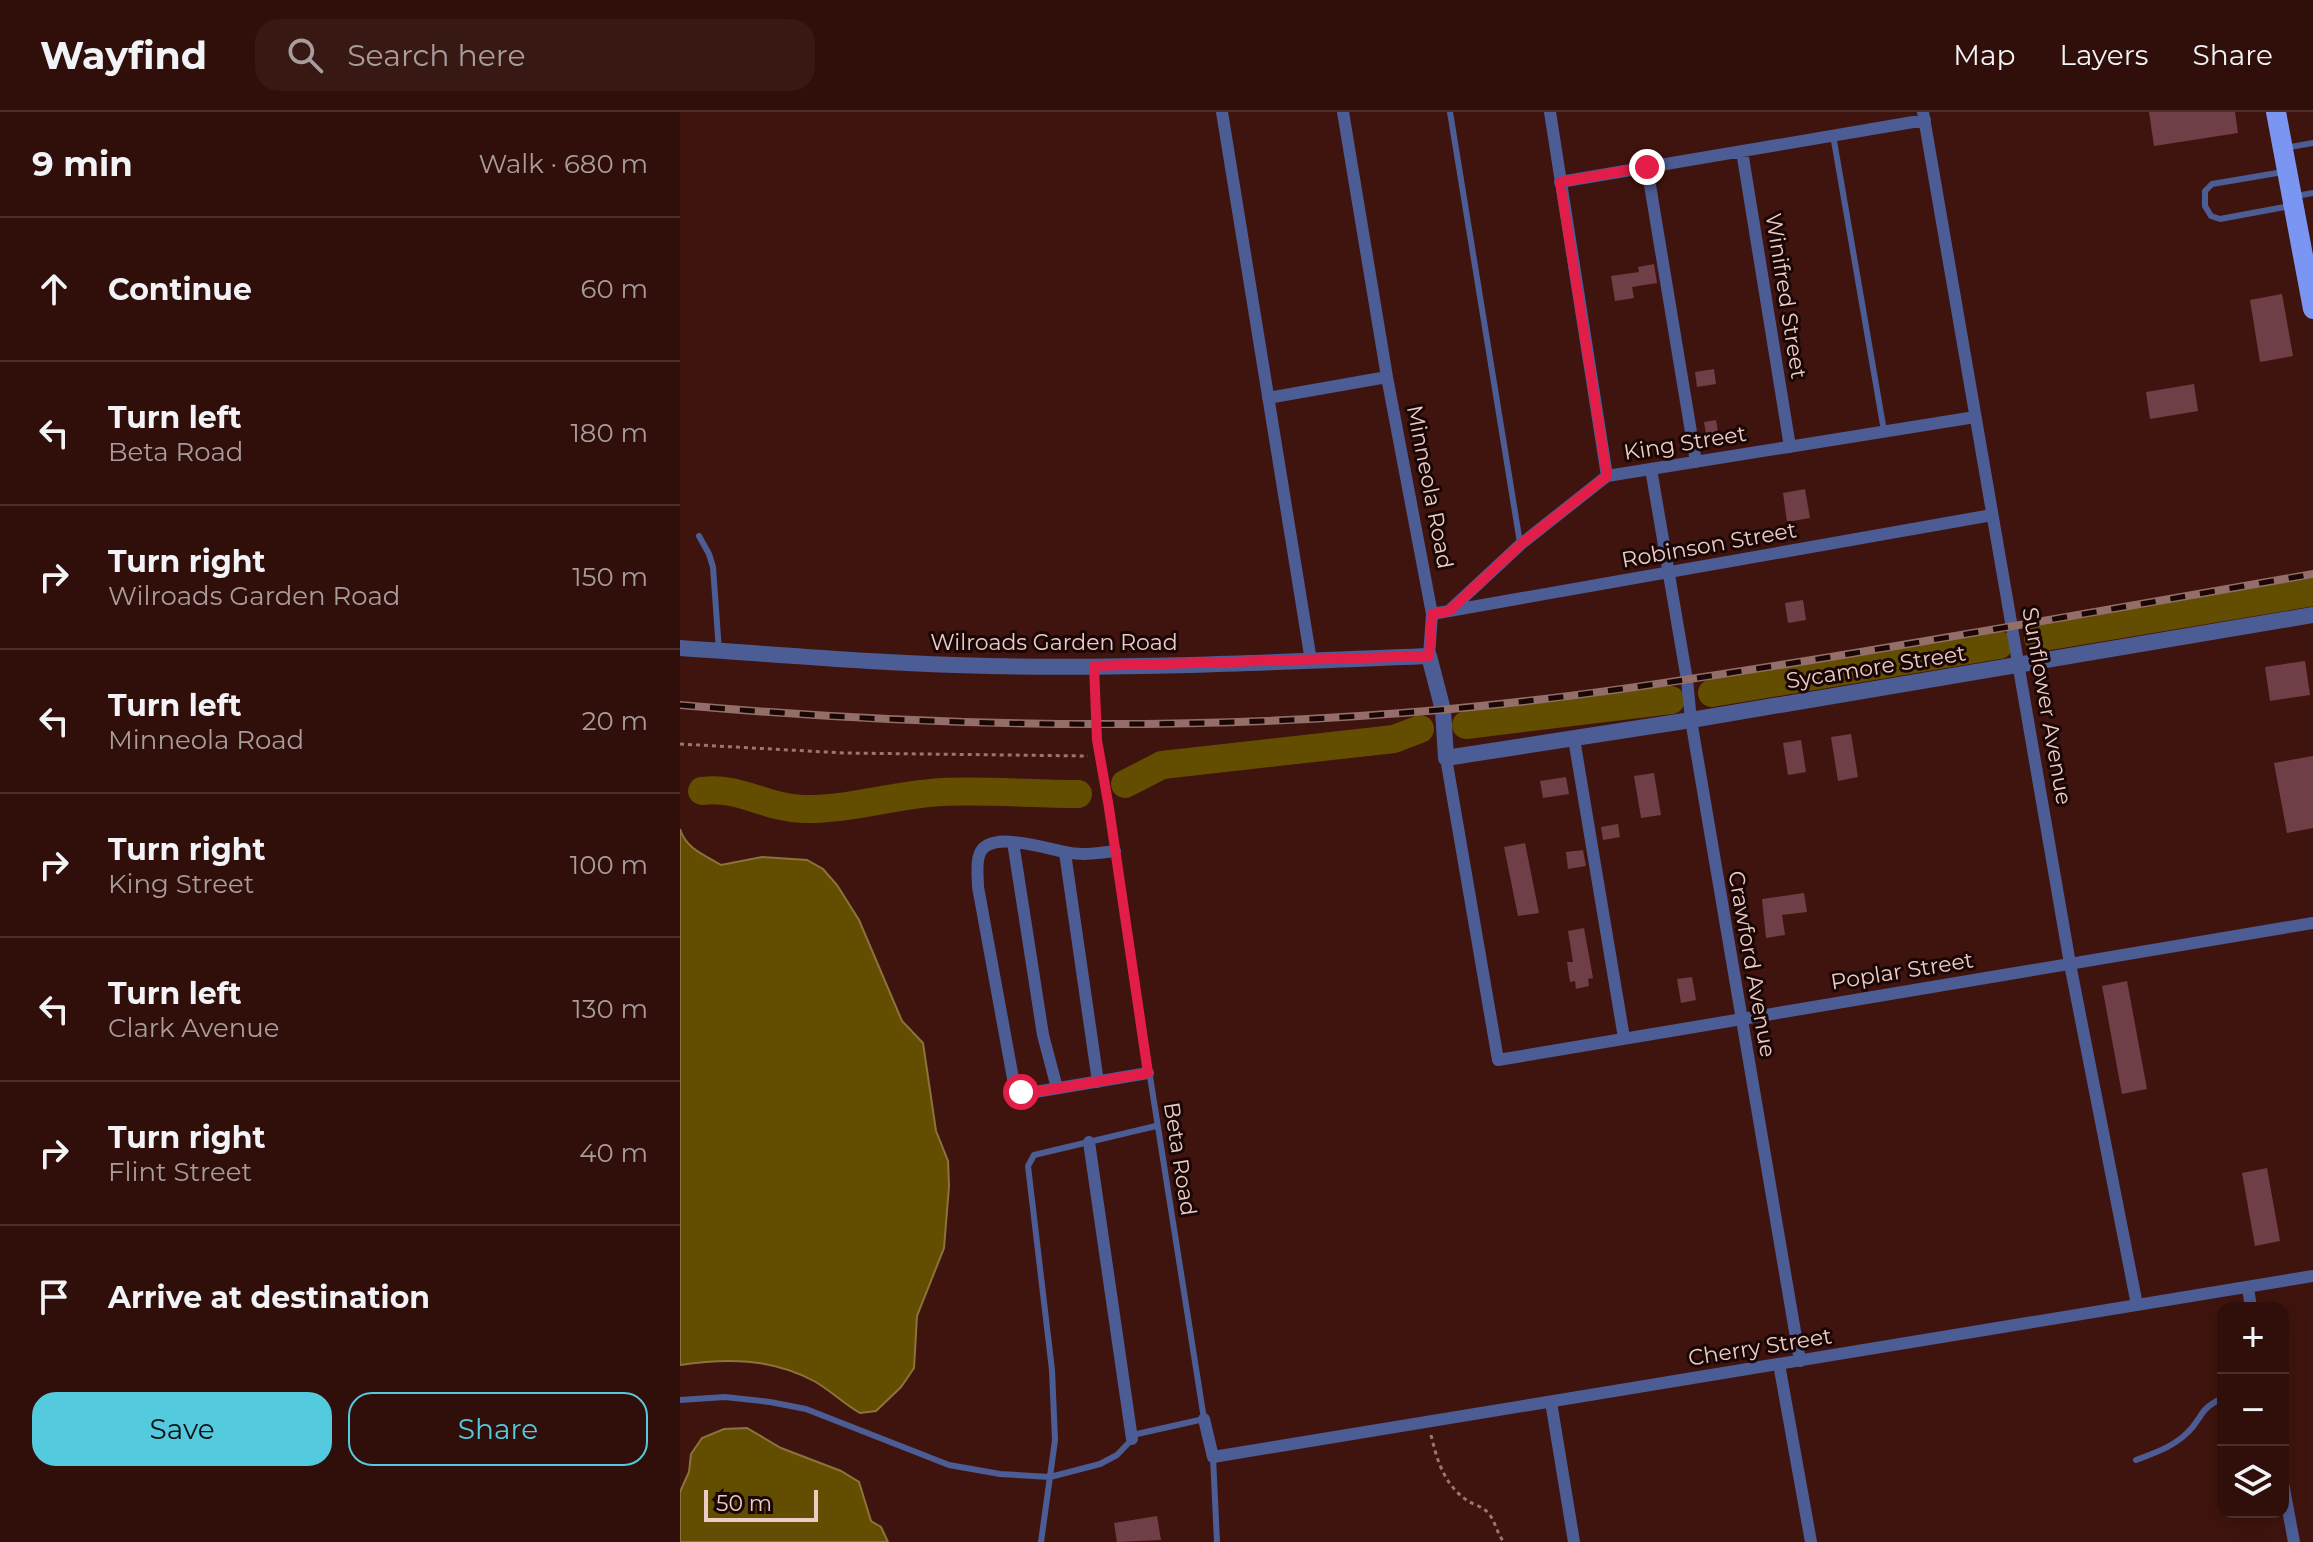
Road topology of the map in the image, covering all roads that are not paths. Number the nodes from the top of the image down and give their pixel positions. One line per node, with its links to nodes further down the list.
1 (1222, 112): 17 (street)
2 (1343, 112): 16 (street, Minneola Road)
3 (1450, 112): 26 (lane)
4 (1550, 112): 13 (street)
5 (2276, 112): 9 (main road)
6 (1924, 116): 7 (street); 18 (street, Sunflower Avenue)
7 (1833, 135): 10 (street); 19 (lane)
8 (2313, 143): 9 (lane)
9 (2283, 148): 12 (main road)
10 (1742, 151): 11 (street); 20 (street, Winifred Street)
11 (1647, 167): 13 (street); 21 (street)
12 (2287, 172): 14 (main road); 14 (lane)
13 (1560, 182): 23 (street)
14 (2300, 199): 15 (main road)
15 (2312, 302)
16 (1387, 377): 17 (street); 29 (street, Minneola Road)
17 (1268, 398): 34 (street)
18 (1975, 417): 19 (street, King Street); 24 (street, Sunflower Avenue)
19 (1884, 431): 20 (street, King Street)
20 (1790, 447): 21 (street, King Street)
21 (1696, 462): 22 (street, King Street)
22 (1651, 469): 23 (street, King Street); 27 (street, Crawford Avenue)
23 (1607, 476): 26 (street, King Street)
24 (1992, 515): 27 (street, Robinson Street); 36 (street, Sunflower Avenue)
25 (699, 536): 32 (lane)
26 (1521, 544): 28 (street, King Street)
27 (1670, 572): 28 (street, Robinson Street); 37 (street, Crawford Avenue)
28 (1449, 611): 29 (street, Robinson Street)
29 (1432, 614): 33 (street, Minneola Road)
30 (2313, 615): 36 (street, Sycamore Street)
31 (680, 648): 32 (street, Wilroads Garden Road)
32 (719, 651): 35 (street, Wilroads Garden Road)
33 (1429, 656): 34 (street, Wilroads Garden Road); 39 (street, Minneola Road)
34 (1311, 661): 35 (street, Wilroads Garden Road)
35 (1094, 666): 41 (lane, Beta Road)
36 (2019, 666): 37 (street, Sycamore Street); 44 (street, Sunflower Avenue)
37 (1691, 720): 38 (street, Sycamore Street); 45 (street, Crawford Avenue)
38 (1574, 739): 39 (street, Sycamore Street); 46 (street)
39 (1446, 758): 47 (street, Minneola Road)
40 (1013, 842): 42 (street); 50 (street); 50 (street)
41 (1115, 851): 42 (street); 48 (lane, Beta Road)
42 (1065, 853): 49 (street)
43 (2313, 923): 44 (street, Poplar Street)
44 (2070, 964): 45 (street, Poplar Street); 56 (street, Sunflower Avenue)
45 (1741, 1019): 46 (street, Poplar Street); 57 (street, Crawford Avenue)
46 (1624, 1038): 47 (street, Poplar Street)
47 (1498, 1060)
48 (1148, 1073): 49 (street); 51 (lane, Beta Road)
49 (1098, 1082): 50 (street)
50 (1057, 1088)
51 (1156, 1126): 52 (lane); 62 (lane, Beta Road)
52 (1089, 1142): 63 (street); 66 (lane)
53 (2313, 1276): 54 (street, Cherry Street)
54 (2248, 1288): 55 (street); 56 (street, Cherry Street)
55 (2250, 1302)
56 (2137, 1305): 57 (street, Cherry Street)
57 (1800, 1361): 58 (street, Cherry Street)
58 (1779, 1364): 61 (street, Cherry Street); 71 (street)
59 (680, 1400): 66 (lane)
60 (2217, 1401): 65 (lane)
61 (1551, 1402): 64 (street, Cherry Street); 70 (street)
62 (1204, 1419): 63 (lane); 64 (street)
63 (1132, 1439): 66 (lane)
64 (1213, 1457): 69 (lane)
65 (2136, 1460)
66 (1050, 1477): 68 (lane)
67 (2289, 1515): 72 (street)
68 (1041, 1542)
69 (1217, 1542)
70 (1574, 1542)
71 (1811, 1542)
72 (2294, 1542)

